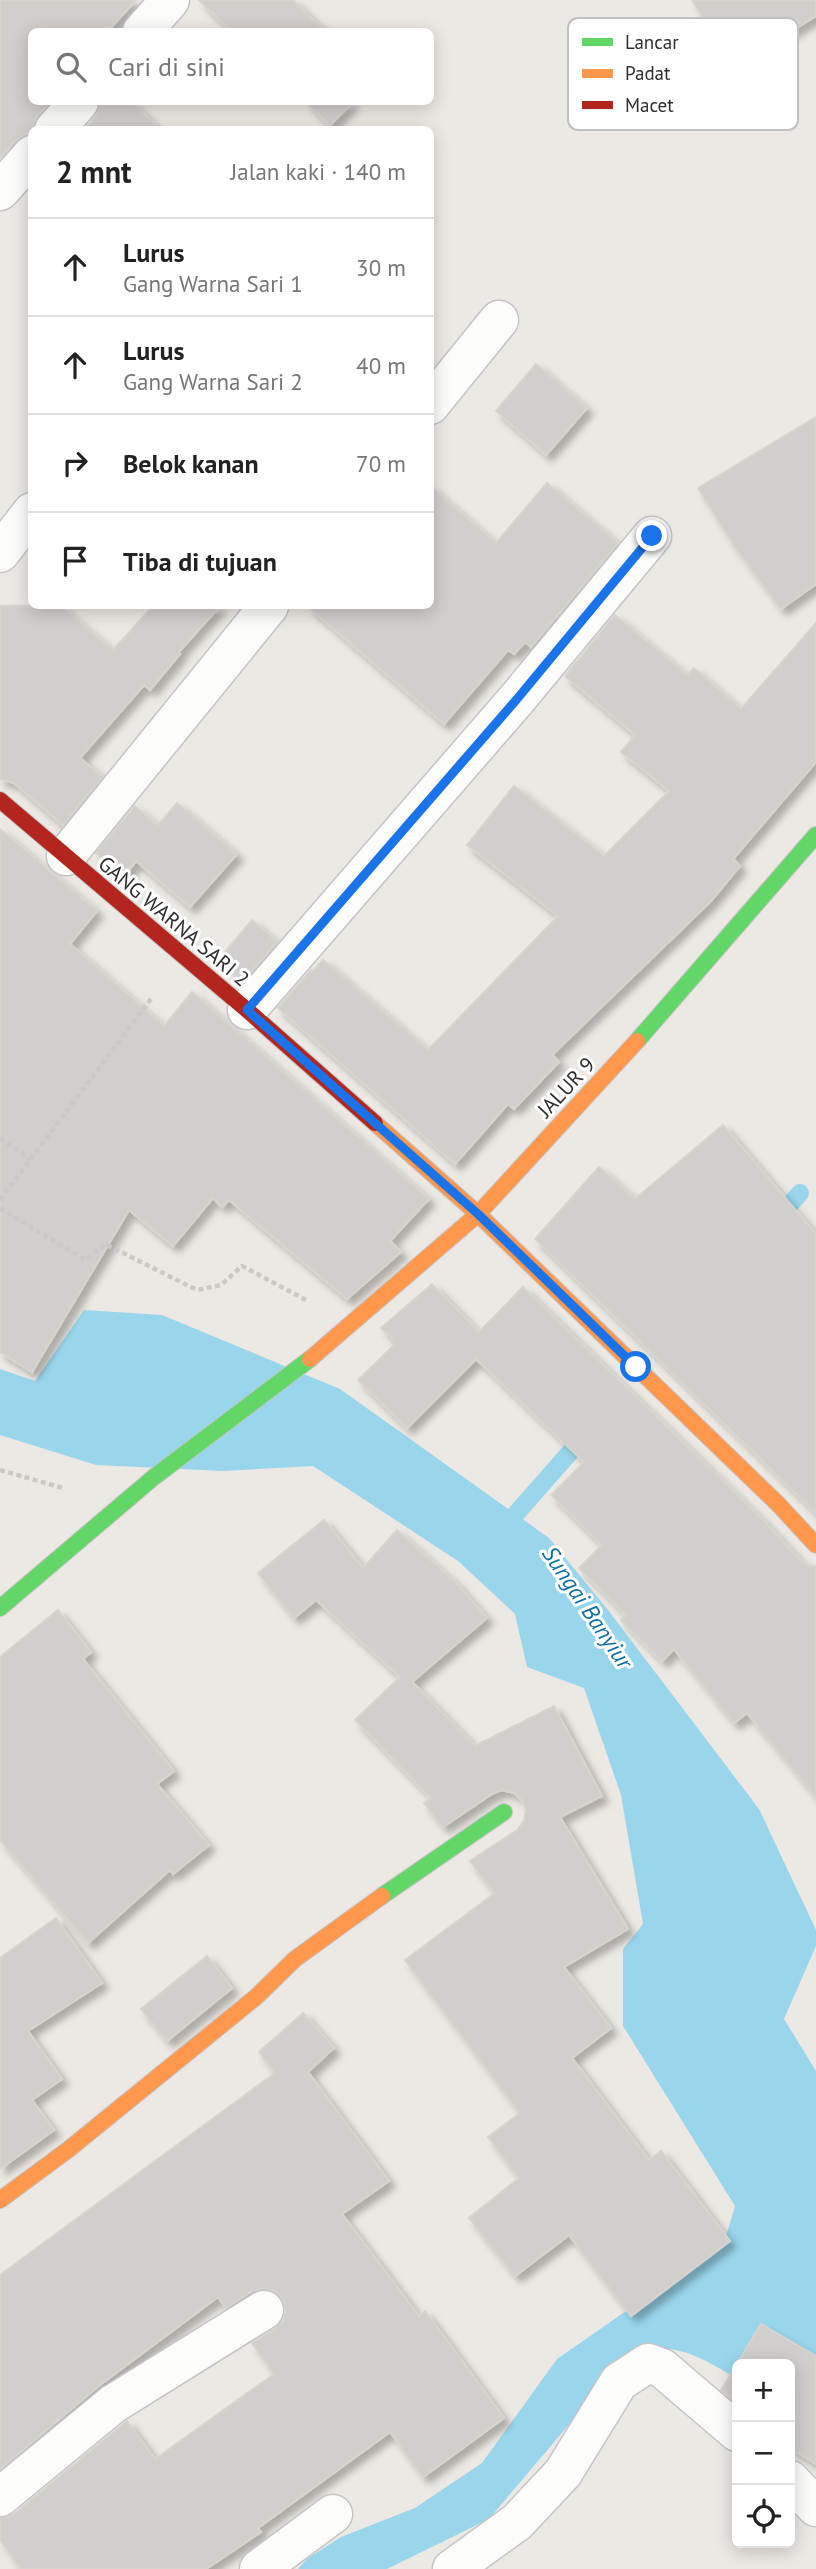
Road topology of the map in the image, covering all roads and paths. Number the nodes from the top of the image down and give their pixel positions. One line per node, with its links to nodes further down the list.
1 (170, 0): 2 (street)
2 (146, 28)
3 (76, 105): 4 (street)
4 (58, 126)
5 (28, 160): 6 (street)
6 (0, 191)
7 (499, 320): 8 (street)
8 (434, 400)
9 (28, 518): 11 (street)
10 (652, 536): 17 (street)
11 (0, 553)
12 (267, 609): 15 (street)
13 (0, 800): 15 (street, GANG WARNA SARI 2)
14 (816, 835): 22 (street, JALUR 9)
15 (66, 856): 16 (street, GANG WARNA SARI 2)
16 (183, 955): 17 (street, GANG WARNA SARI 2); 19 (path)
17 (247, 1010): 22 (street, GANG WARNA SARI 2)
18 (0, 1139): 19 (path)
19 (30, 1160): 20 (path)
20 (0, 1200)
21 (0, 1208): 23 (path)
22 (478, 1214): 23 (street, JALUR 9); 24 (street, GANG WARNA SARI 2)
23 (349, 1324): 25 (street, JALUR 9)
24 (816, 1545)
25 (0, 1608)
26 (504, 1812): 27 (street)
27 (0, 2200)
28 (264, 2310): 31 (street)
29 (732, 2428): 35 (street)
30 (795, 2485): 32 (street)
31 (0, 2497)
32 (816, 2507)
33 (333, 2514): 34 (street)
34 (259, 2569)
35 (452, 2569)

